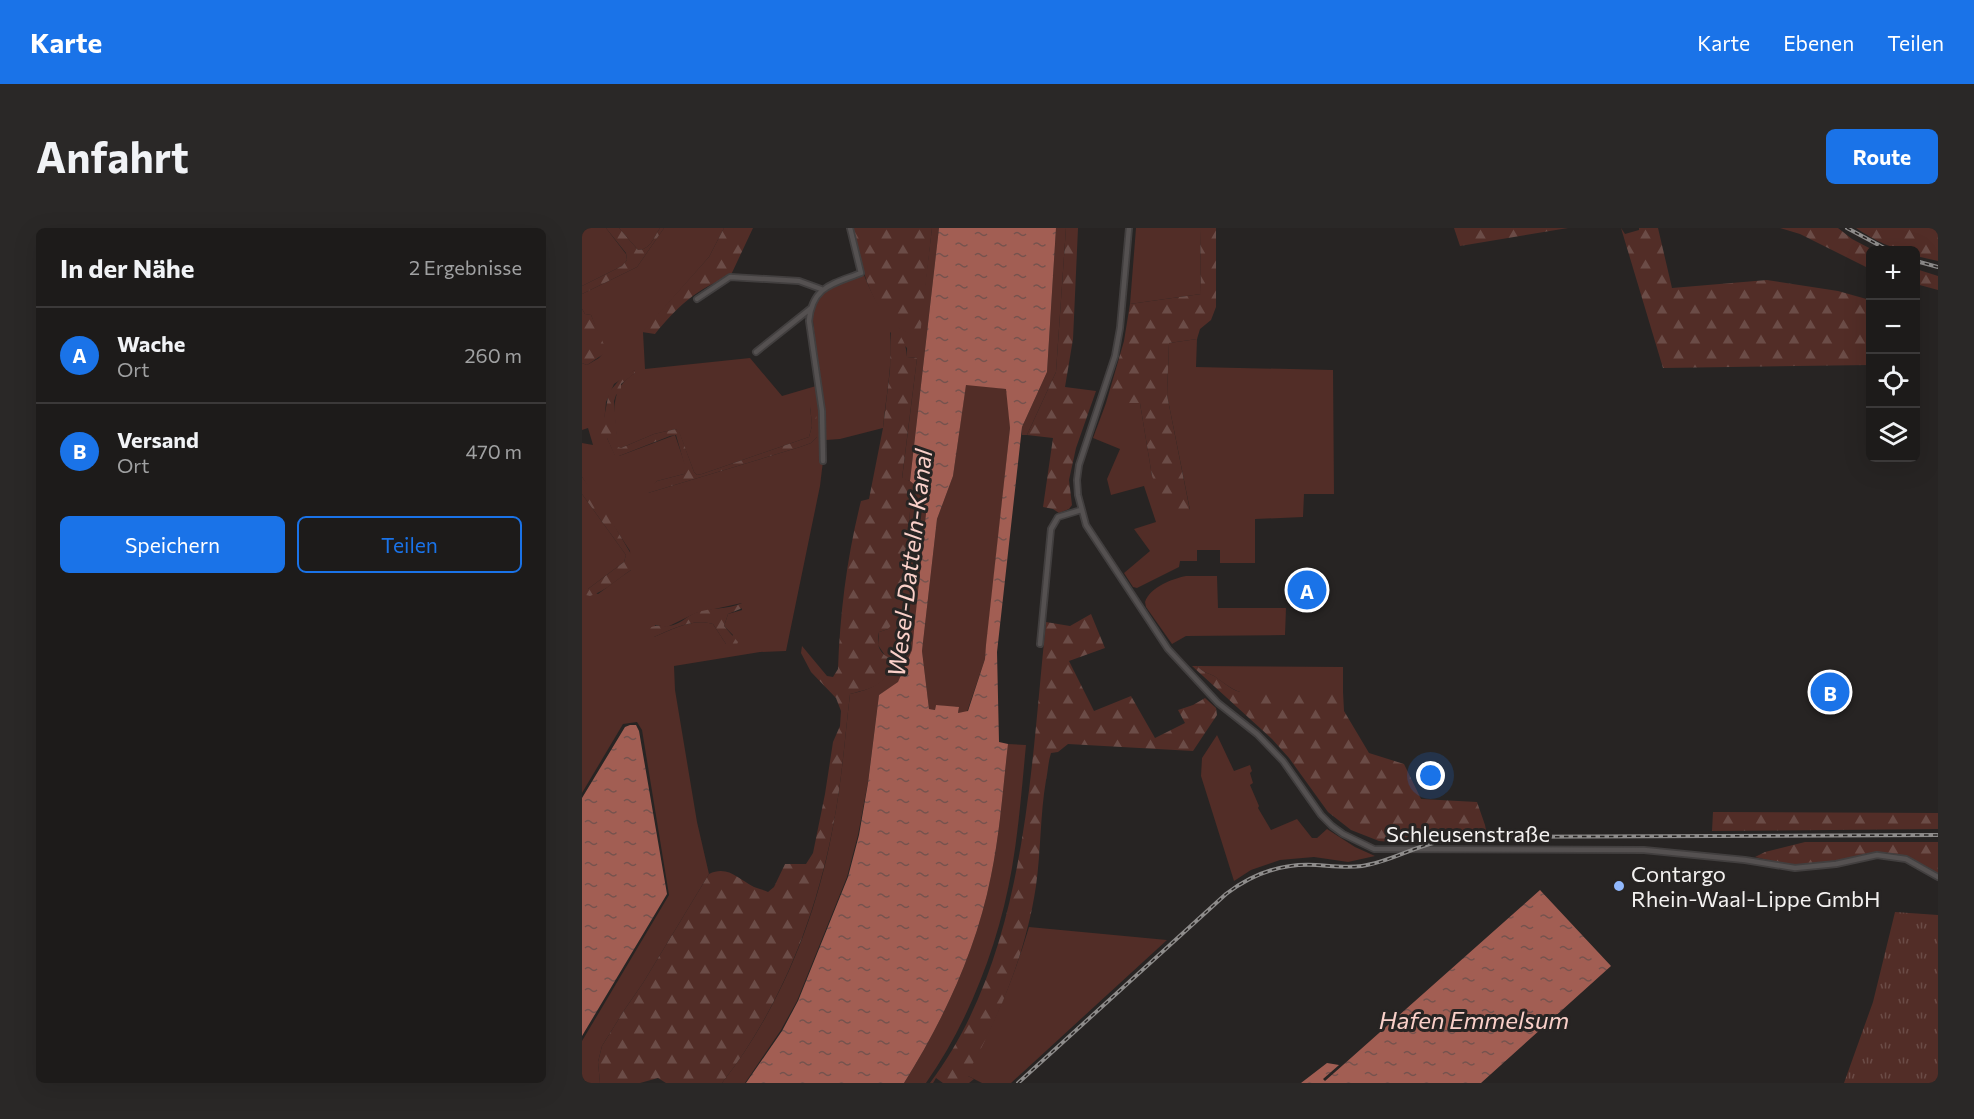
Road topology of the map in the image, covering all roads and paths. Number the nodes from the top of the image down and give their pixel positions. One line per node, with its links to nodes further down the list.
1 (850, 228): 3 (street)
2 (1129, 228): 8 (street, Schleusenstraße)
3 (821, 289): 4 (street); 5 (street)
4 (696, 299)
5 (810, 309): 6 (street); 7 (street)
6 (756, 352)
7 (823, 461)
8 (1081, 510): 9 (street); 10 (street, Schleusenstraße)
9 (1040, 644)
10 (1938, 877)

